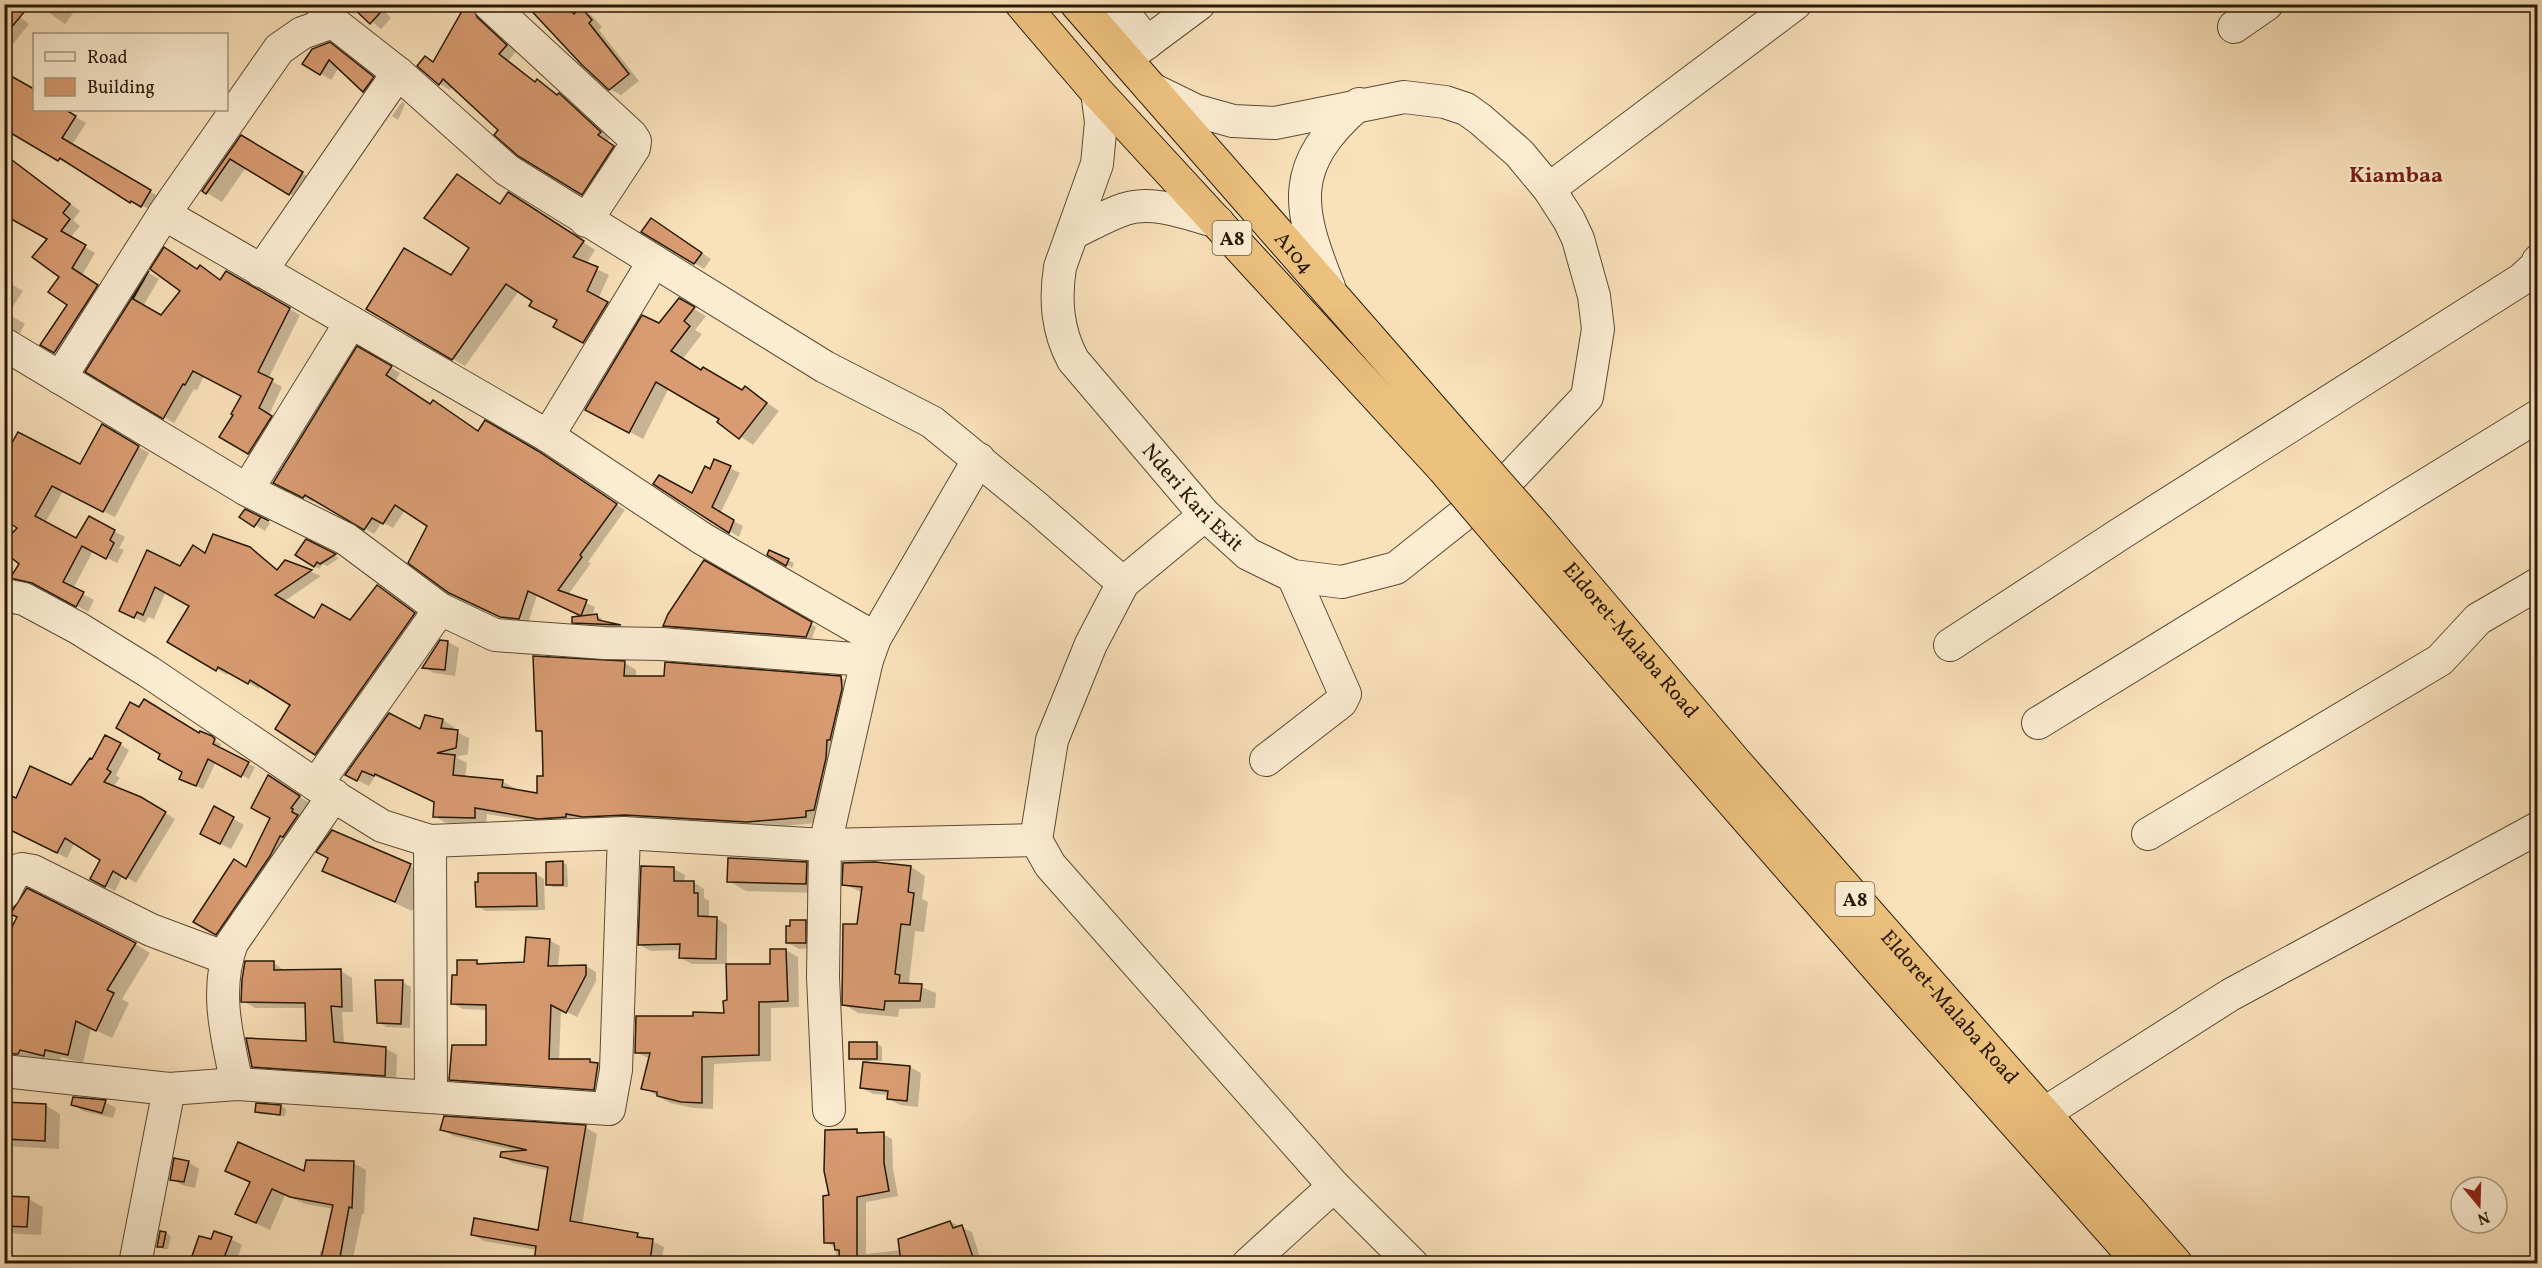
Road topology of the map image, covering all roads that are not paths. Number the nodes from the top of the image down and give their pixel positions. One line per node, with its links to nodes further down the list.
1 (489, 4): 17 (street)
2 (1022, 4): 13 (highway, A8)
3 (1077, 4): 10 (highway, A104 / A8)
4 (1118, 4): 10 (street)
5 (1199, 4): 10 (street)
6 (1795, 4): 15 (street)
7 (2267, 4): 9 (street)
8 (327, 13): 11 (street); 16 (street)
9 (2234, 27)
10 (1136, 51): 12 (highway, A104 / A8)
11 (398, 73): 17 (street); 22 (street)
12 (1149, 87): 14 (street); 23 (highway, A104 / A8)
13 (1097, 92): 18 (highway, A8); 19 (street, Nderi Kari Exit)
14 (1359, 104): 15 (street); 23 (street)
15 (1549, 189): 34 (street, Nderi Kari Exit)
16 (164, 214): 22 (street); 26 (street)
17 (586, 221): 20 (street)
18 (1218, 222): 19 (street); 29 (highway, A8)
19 (1073, 233): 32 (street, Nderi Kari Exit)
20 (654, 261): 28 (street); 30 (street)
21 (2538, 261): 39 (street)
22 (261, 271): 24 (street)
23 (1332, 295): 29 (highway, A104 / A8)
24 (351, 322): 28 (street); 31 (street)
25 (4, 344): 26 (street)
26 (60, 378): 31 (street)
27 (2538, 416): 41 (street)
28 (548, 436): 40 (street)
29 (1454, 458): 33 (highway, A8, bridge)
30 (979, 459): 35 (street); 40 (street)
31 (247, 490): 38 (street)
32 (1205, 515): 34 (street, Nderi Kari Exit); 35 (street)
33 (1526, 540): 57 (highway, Eldoret-Malaba Road / A8); 62 (highway, Eldoret-Malaba Road / A8)
34 (1293, 576): 42 (street)
35 (1123, 584): 47 (street)
36 (2538, 584): 46 (street)
37 (4, 595): 43 (street)
38 (440, 609): 40 (street); 43 (street)
39 (1950, 645)
40 (871, 649): 49 (street)
41 (2038, 723)
42 (1266, 760)
43 (325, 790): 48 (street); 51 (street)
44 (2538, 828): 57 (street)
45 (624, 833): 48 (street); 49 (street); 55 (street)
46 (2148, 834)
47 (1036, 840): 49 (street); 58 (street)
48 (430, 841): 55 (street)
49 (825, 844): 56 (street)
50 (4, 893): 51 (street)
51 (226, 958): 53 (street)
52 (4, 1071): 54 (street)
53 (237, 1084): 54 (street); 55 (street)
54 (169, 1089): 59 (street)
55 (431, 1097)
56 (829, 1110)
57 (2043, 1114): 63 (highway, Eldoret-Malaba Road / A8)
58 (1334, 1186): 60 (street); 61 (street)
59 (135, 1263)
60 (1248, 1263)
61 (1412, 1263)
62 (2141, 1263)
63 (2176, 1263)

